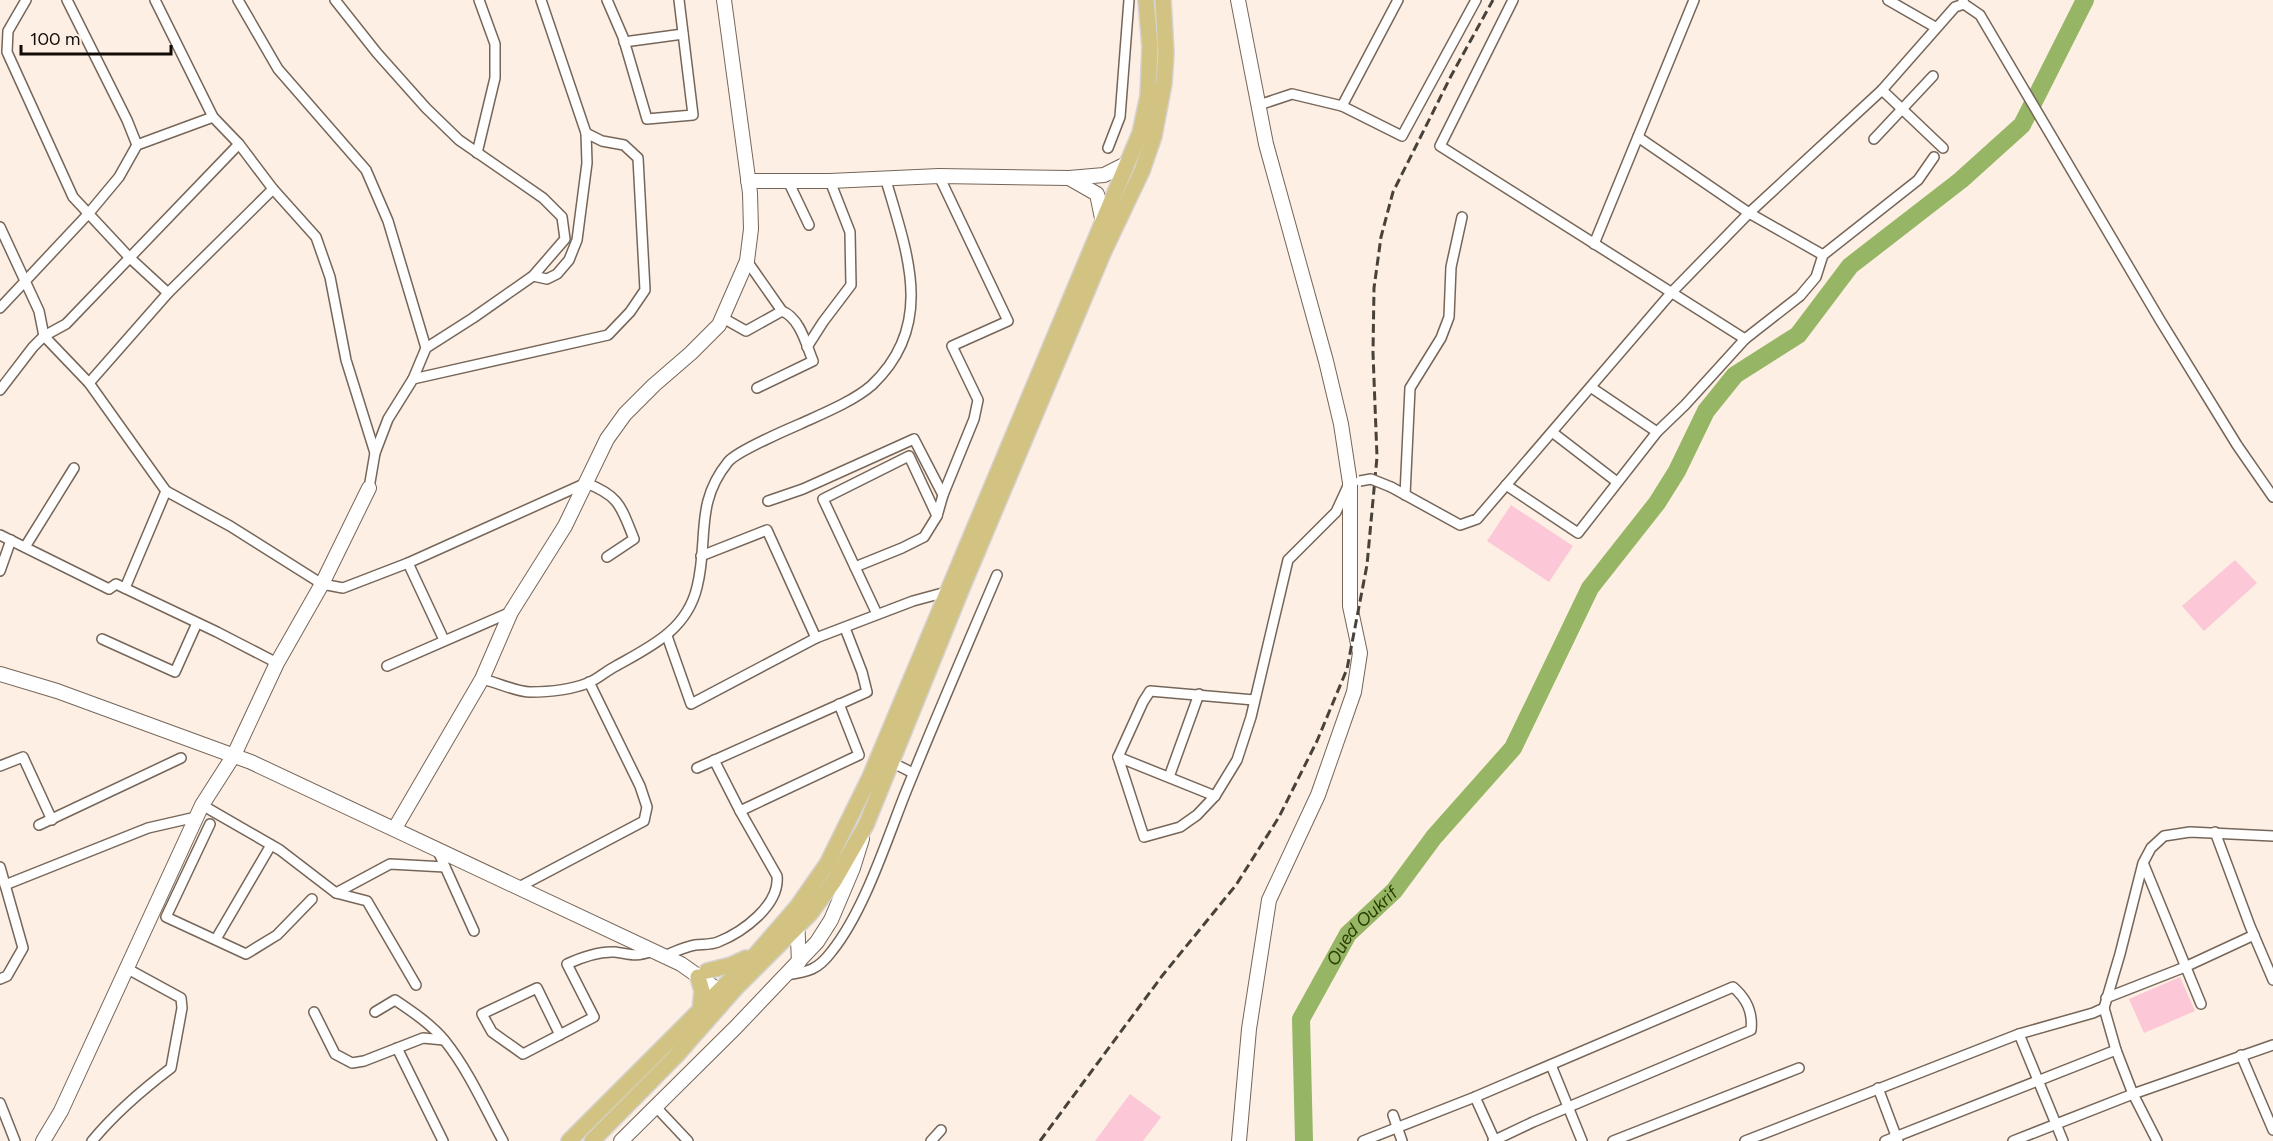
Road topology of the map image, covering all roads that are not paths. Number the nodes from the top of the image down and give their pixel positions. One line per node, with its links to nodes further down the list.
1 (26, 0): 51 (street)
2 (67, 0): 34 (street)
3 (155, 0): 29 (street)
4 (238, 0): 71 (street)
5 (336, 0): 37 (street)
6 (479, 0): 37 (street)
7 (541, 0): 30 (street)
8 (607, 0): 23 (street)
9 (679, 0): 22 (street)
10 (724, 0): 44 (street)
11 (1129, 0): 35 (street)
12 (1146, 0): 39 (main road)
13 (1163, 0): 50 (main road)
14 (1238, 0): 26 (street)
15 (1398, 0): 27 (street)
16 (1476, 0): 27 (street)
17 (1513, 0): 57 (street)
18 (1694, 0): 31 (street)
19 (1888, 0): 21 (street)
20 (1964, 2): 21 (street); 89 (street)
21 (1935, 27): 25 (street)
22 (683, 34): 23 (street); 23 (street)
23 (624, 42)
24 (1933, 76): 28 (street)
25 (1882, 90): 28 (street); 52 (street)
26 (1259, 105): 27 (street); 81 (street)
27 (1342, 106)
28 (1903, 109): 32 (street); 36 (street)
29 (213, 117): 33 (street); 34 (street)
30 (586, 133): 61 (street); 72 (street)
31 (1638, 137): 52 (street); 57 (street)
32 (1874, 139)
33 (239, 144): 47 (street); 59 (street)
34 (137, 145): 51 (street)
35 (1108, 148)
36 (1943, 148)
37 (477, 153): 61 (street)
38 (1934, 157): 58 (street)
39 (1128, 163): 40 (street); 49 (main road)
40 (1104, 175): 43 (street); 49 (street)
41 (939, 176): 42 (street); 43 (street); 87 (street)
42 (885, 177): 46 (street); 95 (street)
43 (1069, 178): 48 (street)
44 (748, 181): 45 (street); 60 (street)
45 (788, 181): 46 (street); 55 (street)
46 (830, 181): 70 (street)
47 (273, 189): 63 (street); 79 (street)
48 (1097, 194): 49 (street); 54 (street)
49 (1115, 194): 50 (street); 54 (main road)
50 (1128, 200): 103 (main road)
51 (89, 213): 59 (street); 62 (street)
52 (1749, 213): 58 (street); 64 (street)
53 (1462, 217): 88 (street)
54 (1102, 223): 103 (main road)
55 (809, 225)
56 (0, 227): 62 (street)
57 (1594, 244): 64 (street)
58 (1823, 255): 69 (street)
59 (130, 258): 63 (street); 68 (street)
60 (747, 261): 66 (street); 67 (street)
61 (533, 276): 71 (street)
62 (23, 280): 65 (street); 68 (street)
63 (168, 292): 73 (street)
64 (1672, 292): 69 (street); 75 (street)
65 (0, 308)
66 (782, 311): 67 (street); 70 (street)
67 (723, 318): 83 (street)
68 (44, 336): 73 (street); 76 (street)
69 (1745, 339): 78 (street)
70 (807, 347): 74 (street)
71 (426, 348): 72 (street)
72 (413, 379): 79 (street)
73 (89, 383): 86 (street)
74 (757, 388)
75 (1592, 388): 77 (street); 78 (street)
76 (0, 390)
77 (1552, 432): 82 (street); 84 (street)
78 (1657, 432): 82 (street)
79 (375, 453): 85 (street)
80 (74, 468): 94 (street)
81 (1355, 482): 88 (street, bridge); 118 (street); 201 (street)
82 (1617, 482): 84 (street)
83 (586, 483): 96 (street); 97 (street); 104 (street)
84 (1506, 485): 88 (street)
85 (369, 488): 101 (street)
86 (166, 491): 101 (street); 102 (street)
87 (943, 495): 90 (street); 91 (street)
88 (1405, 495)
89 (2272, 495)
90 (768, 501)
91 (937, 516): 98 (street); 98 (street)
92 (0, 535): 93 (street)
93 (11, 540): 94 (street); 99 (street)
94 (25, 547): 102 (street)
95 (701, 556): 108 (street); 109 (street)
96 (607, 557)
97 (408, 563): 101 (street); 111 (street)
98 (855, 567): 105 (street)
99 (0, 571)
100 (997, 574): 127 (street)
101 (322, 584): 112 (street)
102 (125, 588): 106 (street)
103 (951, 598): 105 (street); 124 (main road); 148 (main road)
104 (511, 612): 111 (street); 115 (street)
105 (877, 614): 107 (street)
106 (197, 623): 110 (street); 112 (street)
107 (845, 628): 109 (street); 119 (street)
108 (667, 636): 109 (street); 116 (street)
109 (816, 638)
110 (102, 639)
111 (444, 640): 113 (street)
112 (277, 663): 120 (street)
113 (387, 666)
114 (0, 674): 120 (street)
115 (482, 679): 116 (street); 136 (street)
116 (589, 682): 145 (street)
117 (1199, 694): 118 (street); 121 (street); 128 (street)
118 (1254, 700): 129 (street)
119 (839, 704): 123 (street); 131 (street)
120 (234, 755): 130 (street); 136 (street)
121 (1118, 757): 128 (street); 129 (street)
122 (181, 758): 132 (street)
123 (714, 760): 126 (street); 131 (street)
124 (891, 762): 127 (street); 135 (main road)
125 (0, 766): 132 (street)
126 (697, 768)
127 (913, 773): 159 (street)
128 (1169, 777): 129 (street)
129 (1215, 796)
130 (199, 811): 139 (street); 144 (street); 157 (street)
131 (740, 811): 153 (street)
132 (52, 820): 134 (street)
133 (210, 824): 152 (street)
134 (39, 825)
135 (866, 825): 149 (main road); 155 (street)
136 (395, 828): 140 (street)
137 (2215, 832): 138 (street); 141 (street); 151 (street)
138 (2273, 836)
139 (271, 845): 146 (street); 152 (street)
140 (437, 849): 143 (street); 145 (street)
141 (2143, 863): 156 (street); 164 (street)
142 (0, 867): 144 (street)
143 (445, 867): 146 (street); 150 (street)
144 (5, 885): 160 (street)
145 (519, 887): 153 (street)
146 (336, 893): 162 (street)
147 (312, 899): 152 (street)
148 (797, 907): 149 (street); 154 (main road)
149 (797, 928): 155 (street); 163 (main road)
150 (474, 931)
151 (2254, 934): 156 (street); 161 (street)
152 (216, 939)
153 (659, 953): 158 (street); 170 (street)
154 (757, 953): 158 (main road); 163 (main road)
155 (799, 962): 159 (street)
156 (2185, 967): 164 (street); 165 (street)
157 (126, 968): 191 (street); 193 (street)
158 (703, 974): 163 (street); 166 (main road)
159 (786, 975): 183 (street)
160 (0, 979)
161 (2273, 980)
162 (416, 985)
163 (727, 990): 166 (main road); 197 (main road)
164 (2105, 1003): 169 (street); 174 (street)
165 (2201, 1004)
166 (700, 1011): 196 (main road)
167 (314, 1012): 173 (street)
168 (375, 1012): 171 (street)
169 (2019, 1034): 178 (street); 179 (street)
170 (560, 1035): 170 (street)
171 (444, 1040): 173 (street); 195 (street)
172 (2273, 1045): 175 (street)
173 (397, 1048): 194 (street)
174 (2116, 1050): 178 (street); 180 (street)
175 (2241, 1055): 180 (street); 189 (street)
176 (1551, 1065): 181 (street); 184 (street); 184 (street)
177 (1799, 1068): 206 (street)
178 (2038, 1080): 186 (street); 190 (street)
179 (1878, 1088): 190 (street); 207 (street)
180 (2133, 1094): 186 (street); 211 (street)
181 (1475, 1097): 187 (street); 204 (street)
182 (0, 1103): 192 (street)
183 (655, 1106): 198 (street); 199 (street)
184 (1568, 1108): 204 (street); 205 (street)
185 (1393, 1115): 187 (street)
186 (2056, 1124): 209 (street); 210 (street)
187 (1396, 1127): 202 (street); 203 (street)
188 (941, 1130): 200 (street)
189 (2273, 1130)
190 (1897, 1139): 208 (street)
191 (96, 1140)
192 (15, 1141)
193 (43, 1141)
194 (443, 1141)
195 (504, 1141)
196 (569, 1141)
197 (592, 1141)
198 (621, 1141)
199 (688, 1141)
200 (931, 1141)
201 (1239, 1141)
202 (1363, 1141)
203 (1402, 1141)
204 (1494, 1141)
205 (1582, 1141)
206 (1613, 1141)
207 (1745, 1141)
208 (1885, 1141)
209 (2013, 1141)
210 (2063, 1141)
211 (2157, 1141)

